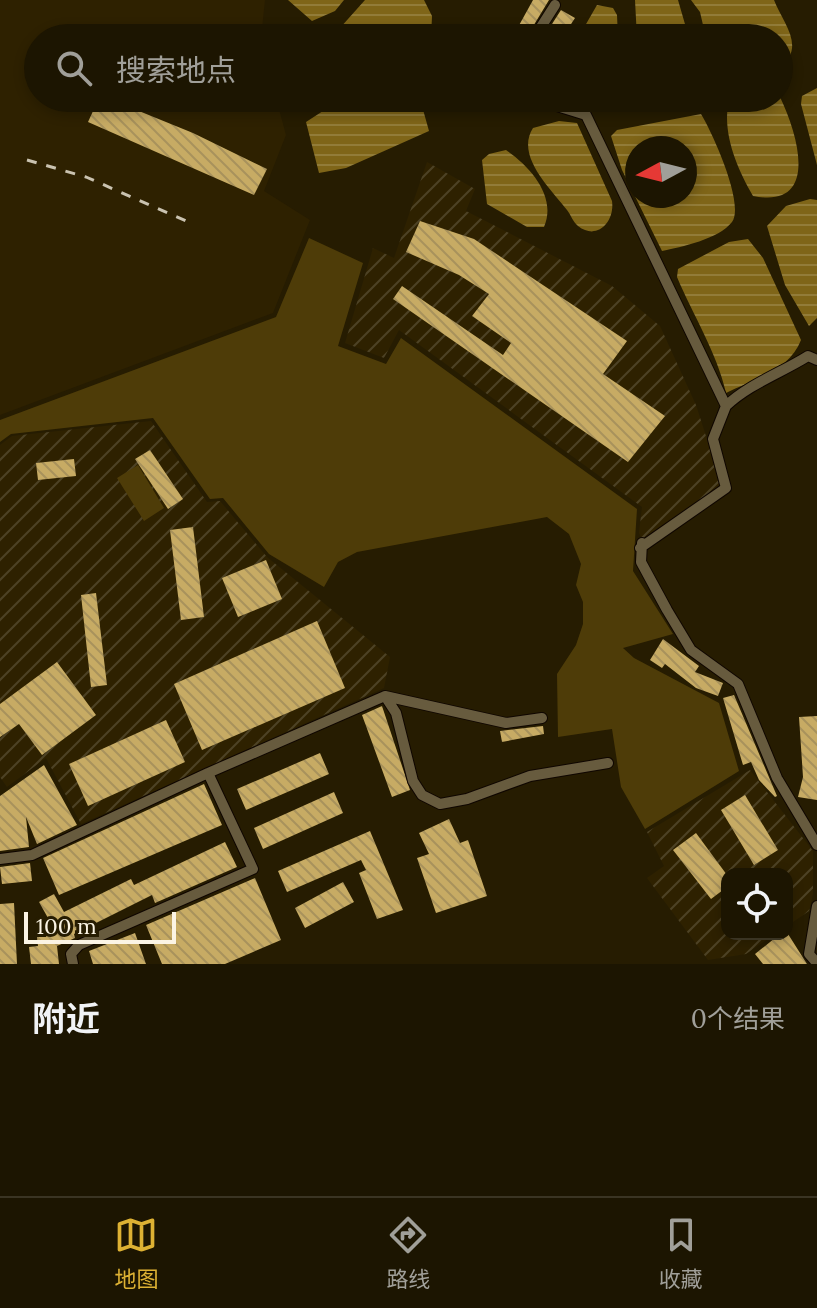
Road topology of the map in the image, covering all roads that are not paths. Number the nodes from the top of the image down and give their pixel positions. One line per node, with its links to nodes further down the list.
1 (555, 5): 2 (street)
2 (543, 24)
3 (576, 112): 5 (street)
4 (817, 360): 5 (street)
5 (726, 406): 10 (street)
6 (385, 696): 7 (street); 8 (street); 9 (street)
7 (542, 718)
8 (608, 763)
9 (208, 773): 11 (street); 14 (street)
10 (817, 845)
11 (0, 859)
12 (817, 906): 13 (street)
13 (817, 963)
14 (73, 964)

